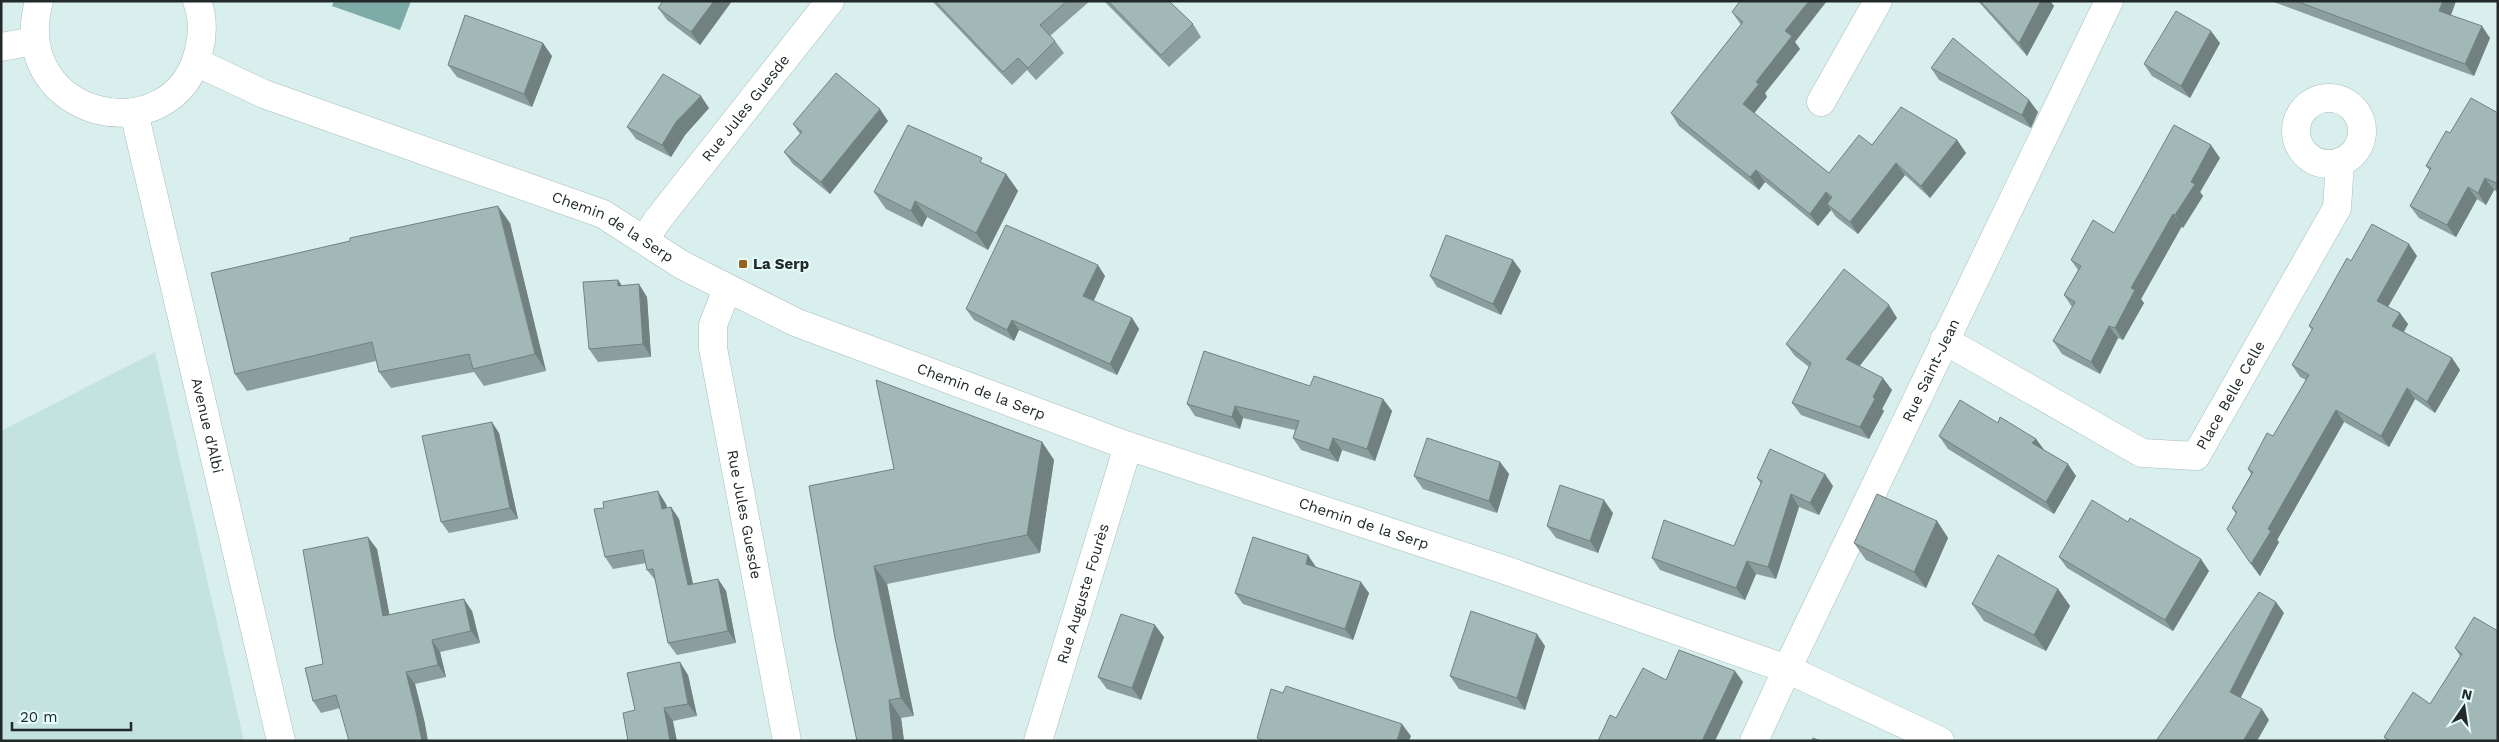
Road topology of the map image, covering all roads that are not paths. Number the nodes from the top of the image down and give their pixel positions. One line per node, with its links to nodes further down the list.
1 (39, 1): 6 (street)
2 (197, 1): 8 (street)
3 (830, 1): 12 (street, Rue Jules Guesde)
4 (1878, 1): 9 (street)
5 (2109, 1): 14 (street, Rue Saint-Jean)
6 (34, 41): 7 (street); 10 (street)
7 (1, 47)
8 (196, 62): 10 (street); 12 (street, Chemin de la Serp)
9 (1821, 102)
10 (134, 112): 17 (street, Avenue d'Albi)
11 (2340, 162): 14 (street, Place Belle Celle)
12 (645, 240): 13 (street, Chemin de la Serp)
13 (727, 289): 15 (street, Chemin de la Serp); 18 (street, Rue Jules Guesde)
14 (1944, 340): 16 (street, Rue Saint-Jean)
15 (1128, 446): 16 (street, Chemin de la Serp); 19 (street, Rue Auguste Fourès)
16 (1787, 669): 20 (street, Rue Saint-Jean); 21 (street, Chemin de la Serp)
17 (281, 741)
18 (787, 741)
19 (1038, 741)
20 (1754, 741)
21 (1940, 741)

